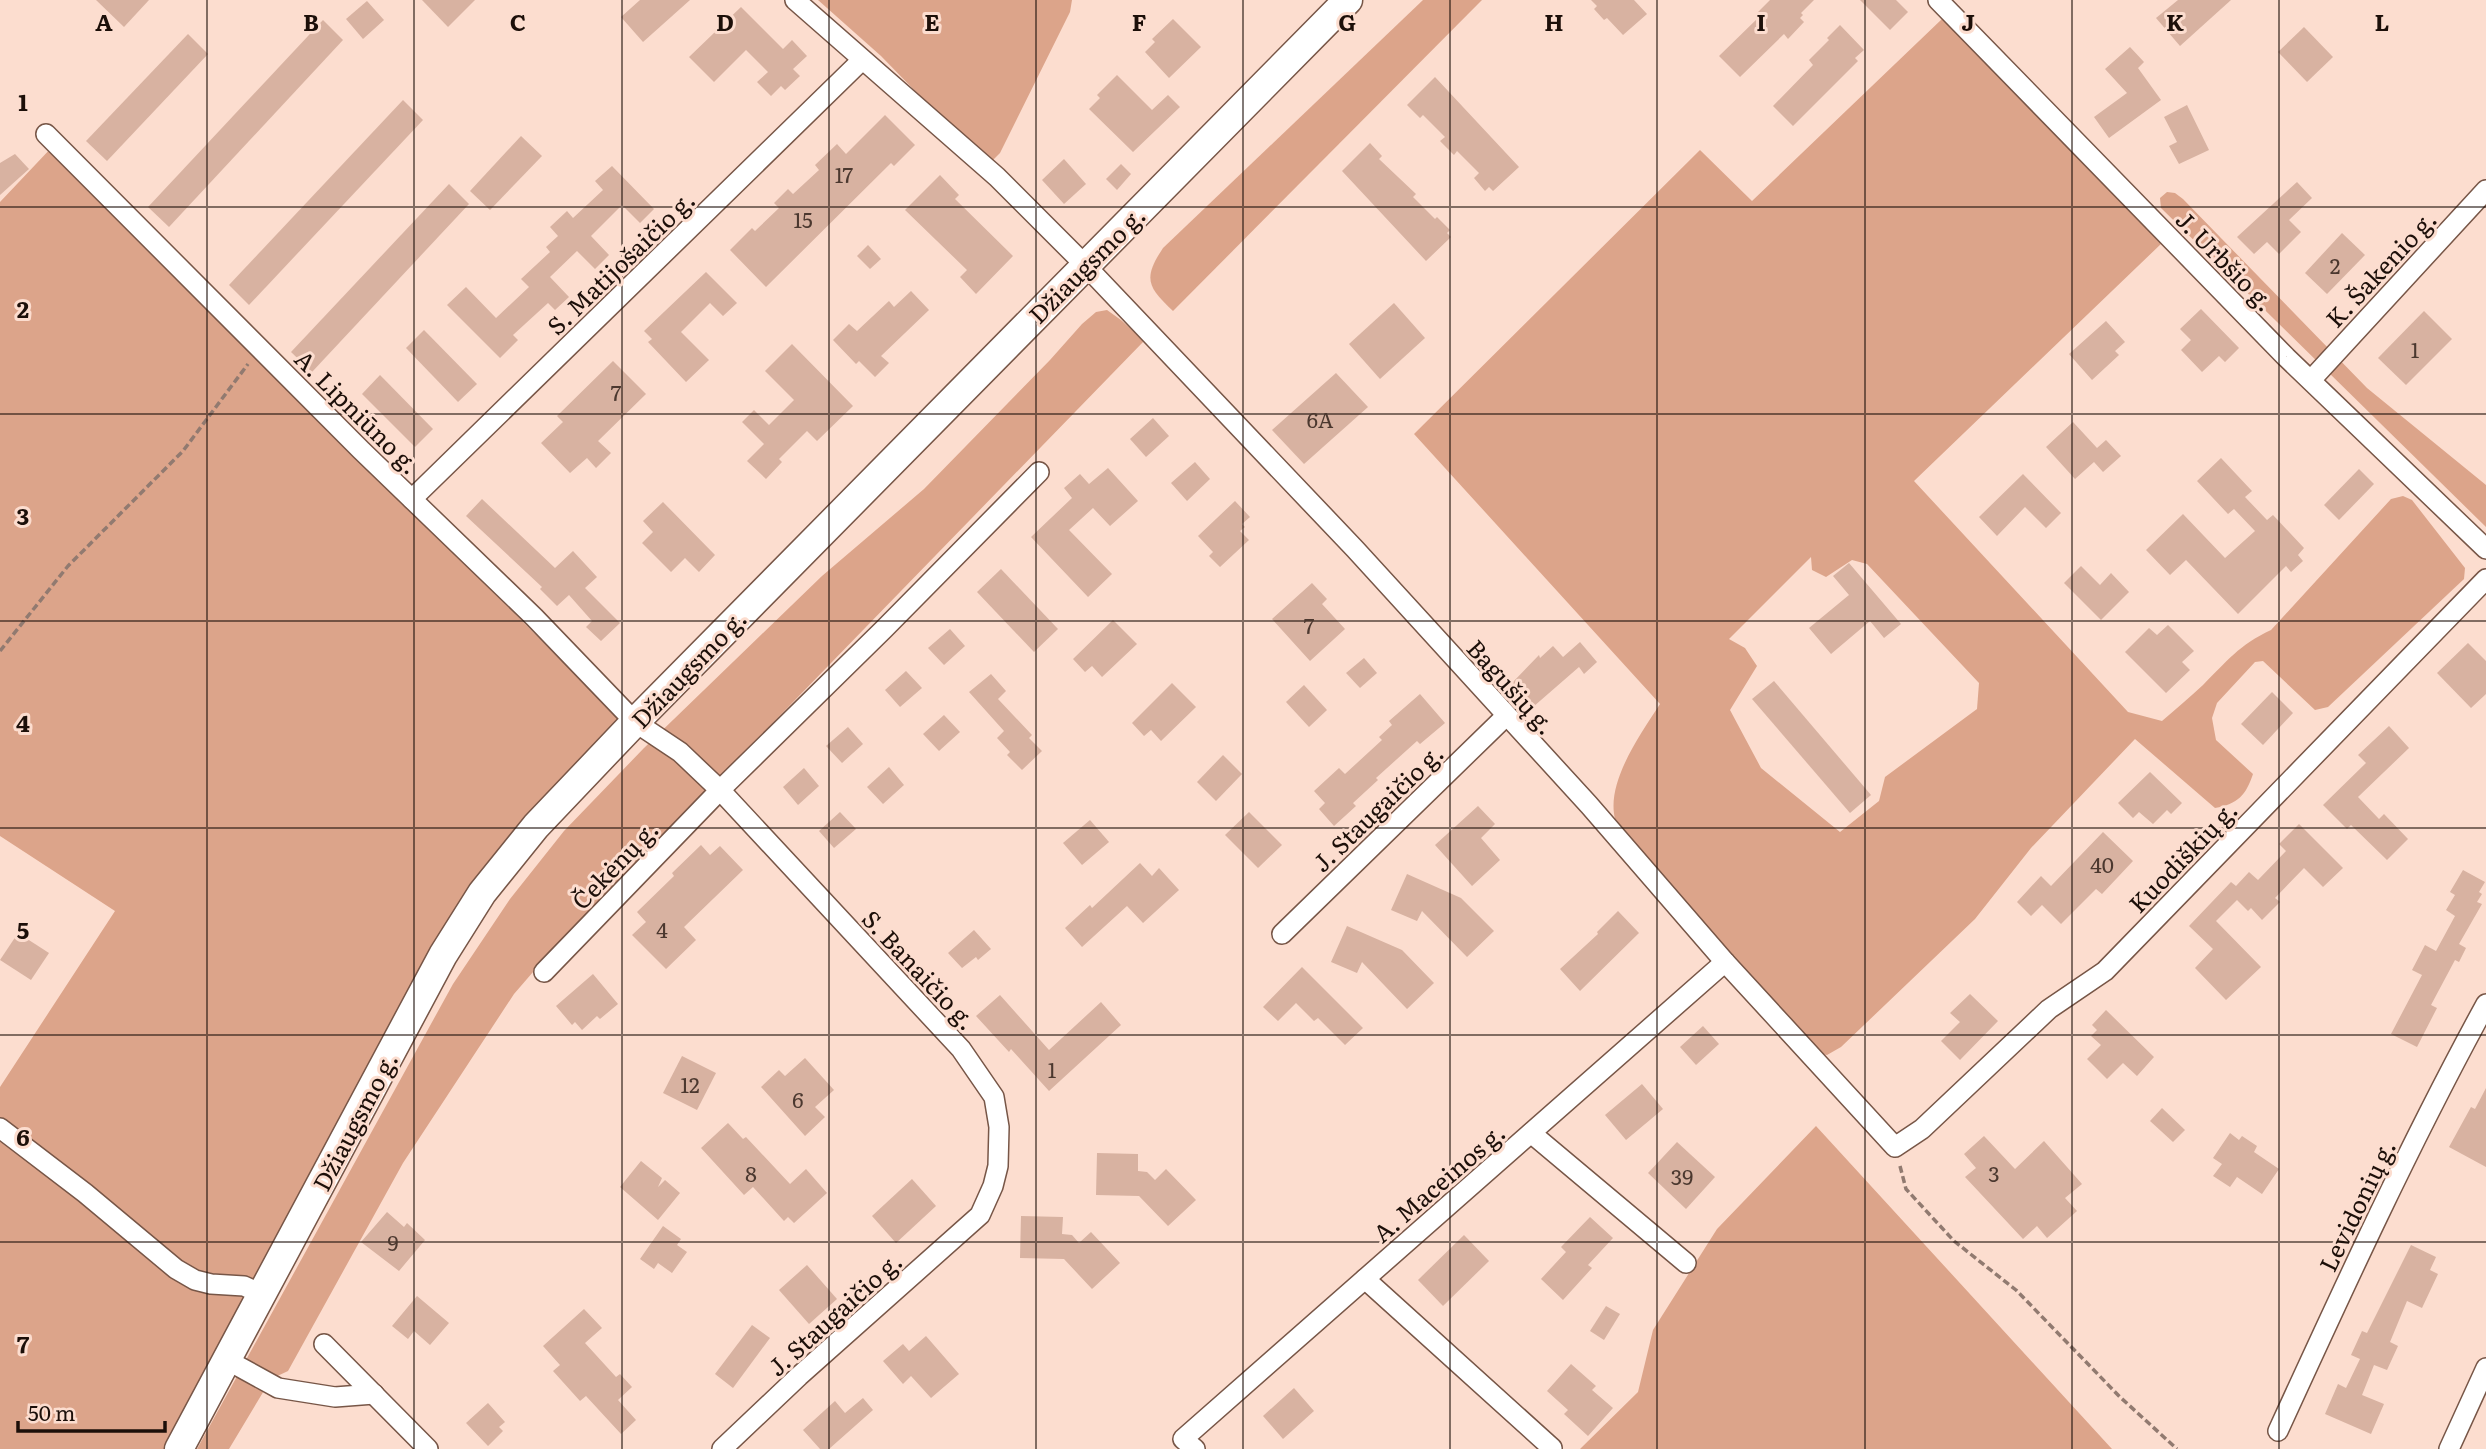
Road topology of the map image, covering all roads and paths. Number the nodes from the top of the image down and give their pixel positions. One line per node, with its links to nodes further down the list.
1 (795, 0): 4 (street, Bagušių g.)
2 (1348, 0): 7 (street, Džiaugsmo g.)
3 (1938, 0): 9 (street, J. Urbšio g.)
4 (862, 60): 7 (street, Bagušių g.); 11 (street, S. Matijošaičio g.)
5 (46, 134): 8 (street, A. Lipniūno g.)
6 (2486, 191): 9 (street, K. Šakenio g.)
7 (1085, 265): 15 (street, Bagušių g.); 16 (street, Džiaugsmo g.)
8 (261, 347): 11 (street, A. Lipniūno g.); 14 (path)
9 (2311, 380): 12 (street, J. Urbšio g.)
10 (1039, 472): 17 (street)
11 (412, 499): 16 (street, A. Lipniūno g.)
12 (2486, 549)
13 (2486, 579): 24 (street, Kuodiškių g.)
14 (0, 651)
15 (1506, 716): 18 (street, J. Staugaičio g.); 19 (street, Bagušių g.)
16 (635, 722): 17 (street, S. Banaičio g.); 28 (street, Džiaugsmo g.)
17 (720, 790): 20 (street, Čekėnų g.); 25 (street, S. Banaičio g.)
18 (1282, 934)
19 (1725, 962): 23 (street, A. Maceinos g.); 24 (street, Bagušių g.)
20 (544, 972)
21 (2486, 1004): 33 (street, Levidonių g.)
22 (0, 1128): 28 (street)
23 (1531, 1133): 26 (street); 27 (street, A. Maceinos g.)
24 (1895, 1147): 39 (path)
25 (980, 1215): 38 (street, J. Staugaičio g.)
26 (1686, 1263)
27 (1365, 1279): 34 (street, A. Maceinos g.); 35 (street)
28 (262, 1294): 30 (street, Džiaugsmo g.)
29 (324, 1344): 32 (street)
30 (227, 1360): 32 (street); 36 (street, Džiaugsmo g.)
31 (2484, 1376): 40 (street)
32 (374, 1394): 37 (street)
33 (2278, 1431)
34 (1189, 1444)
35 (1552, 1448)
36 (179, 1449)
37 (428, 1449)
38 (722, 1449)
39 (2177, 1449)
40 (2449, 1449)

